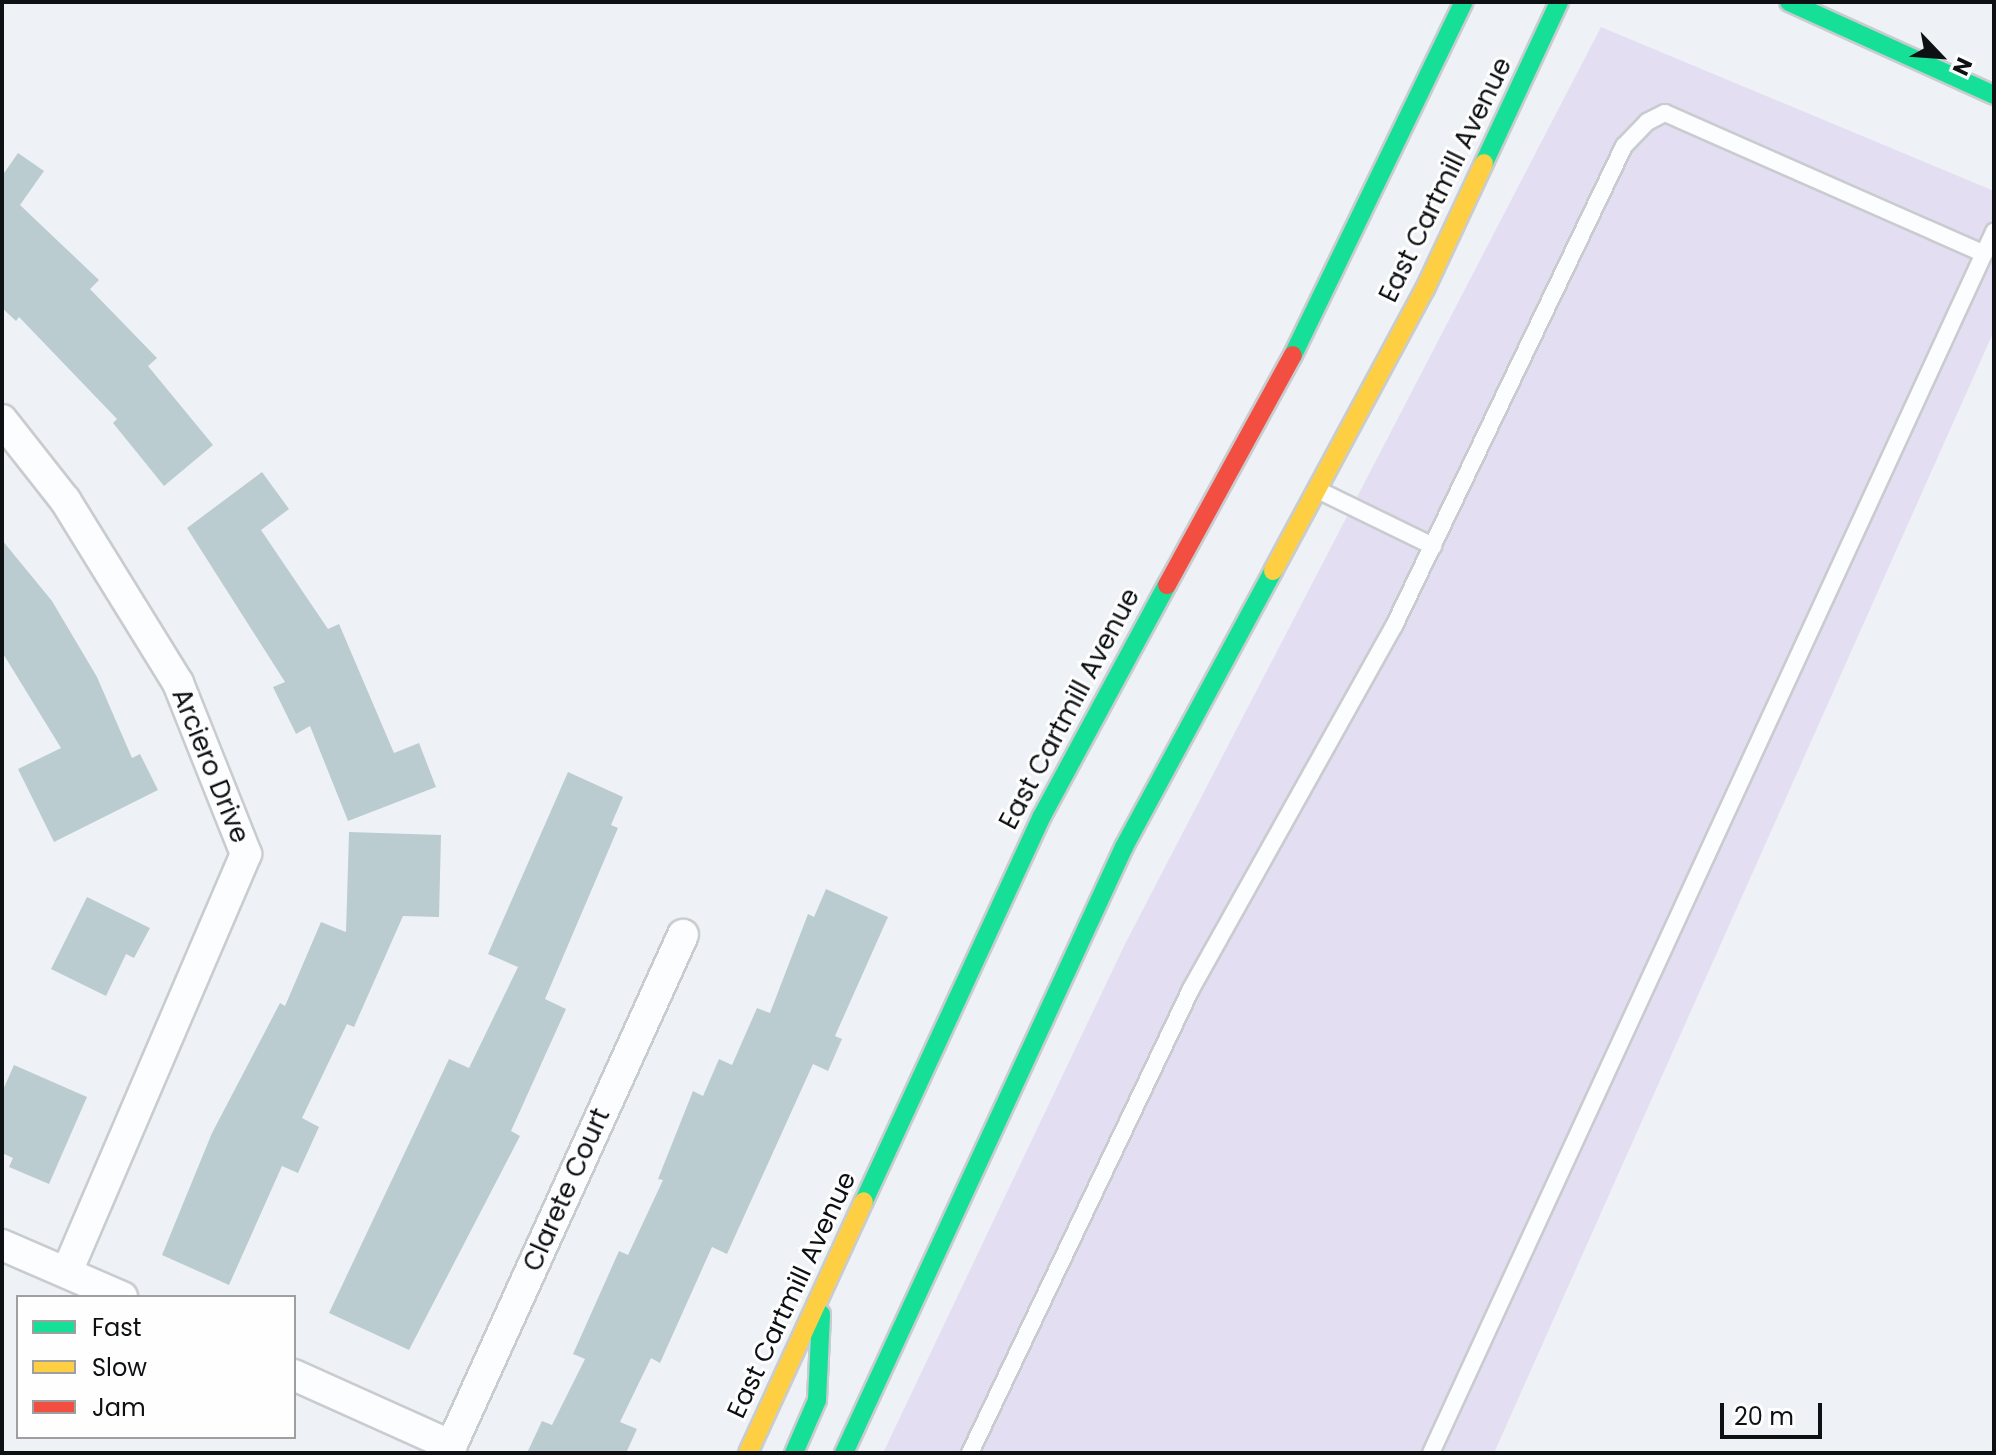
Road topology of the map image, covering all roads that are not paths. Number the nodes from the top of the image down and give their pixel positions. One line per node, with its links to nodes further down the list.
1 (1464, 2): 13 (main road, East Cartmill Avenue)
2 (1559, 2): 8 (main road, East Cartmill Avenue)
3 (1789, 2): 4 (main road)
4 (1994, 95)
5 (1994, 232): 6 (lane)
6 (1984, 254): 9 (lane); 21 (lane)
7 (2, 420): 12 (street, Arciero Drive)
8 (1318, 490): 9 (lane); 19 (main road, East Cartmill Avenue)
9 (1433, 546): 20 (lane)
10 (683, 935): 16 (street, Clarete Court)
11 (2, 1245): 12 (street)
12 (67, 1272): 14 (street)
13 (822, 1292): 17 (main road, East Cartmill Avenue); 18 (main road)
14 (118, 1295)
15 (296, 1376): 16 (street)
16 (450, 1449)
17 (748, 1453)
18 (794, 1453)
19 (844, 1453)
20 (970, 1453)
21 (1431, 1453)

